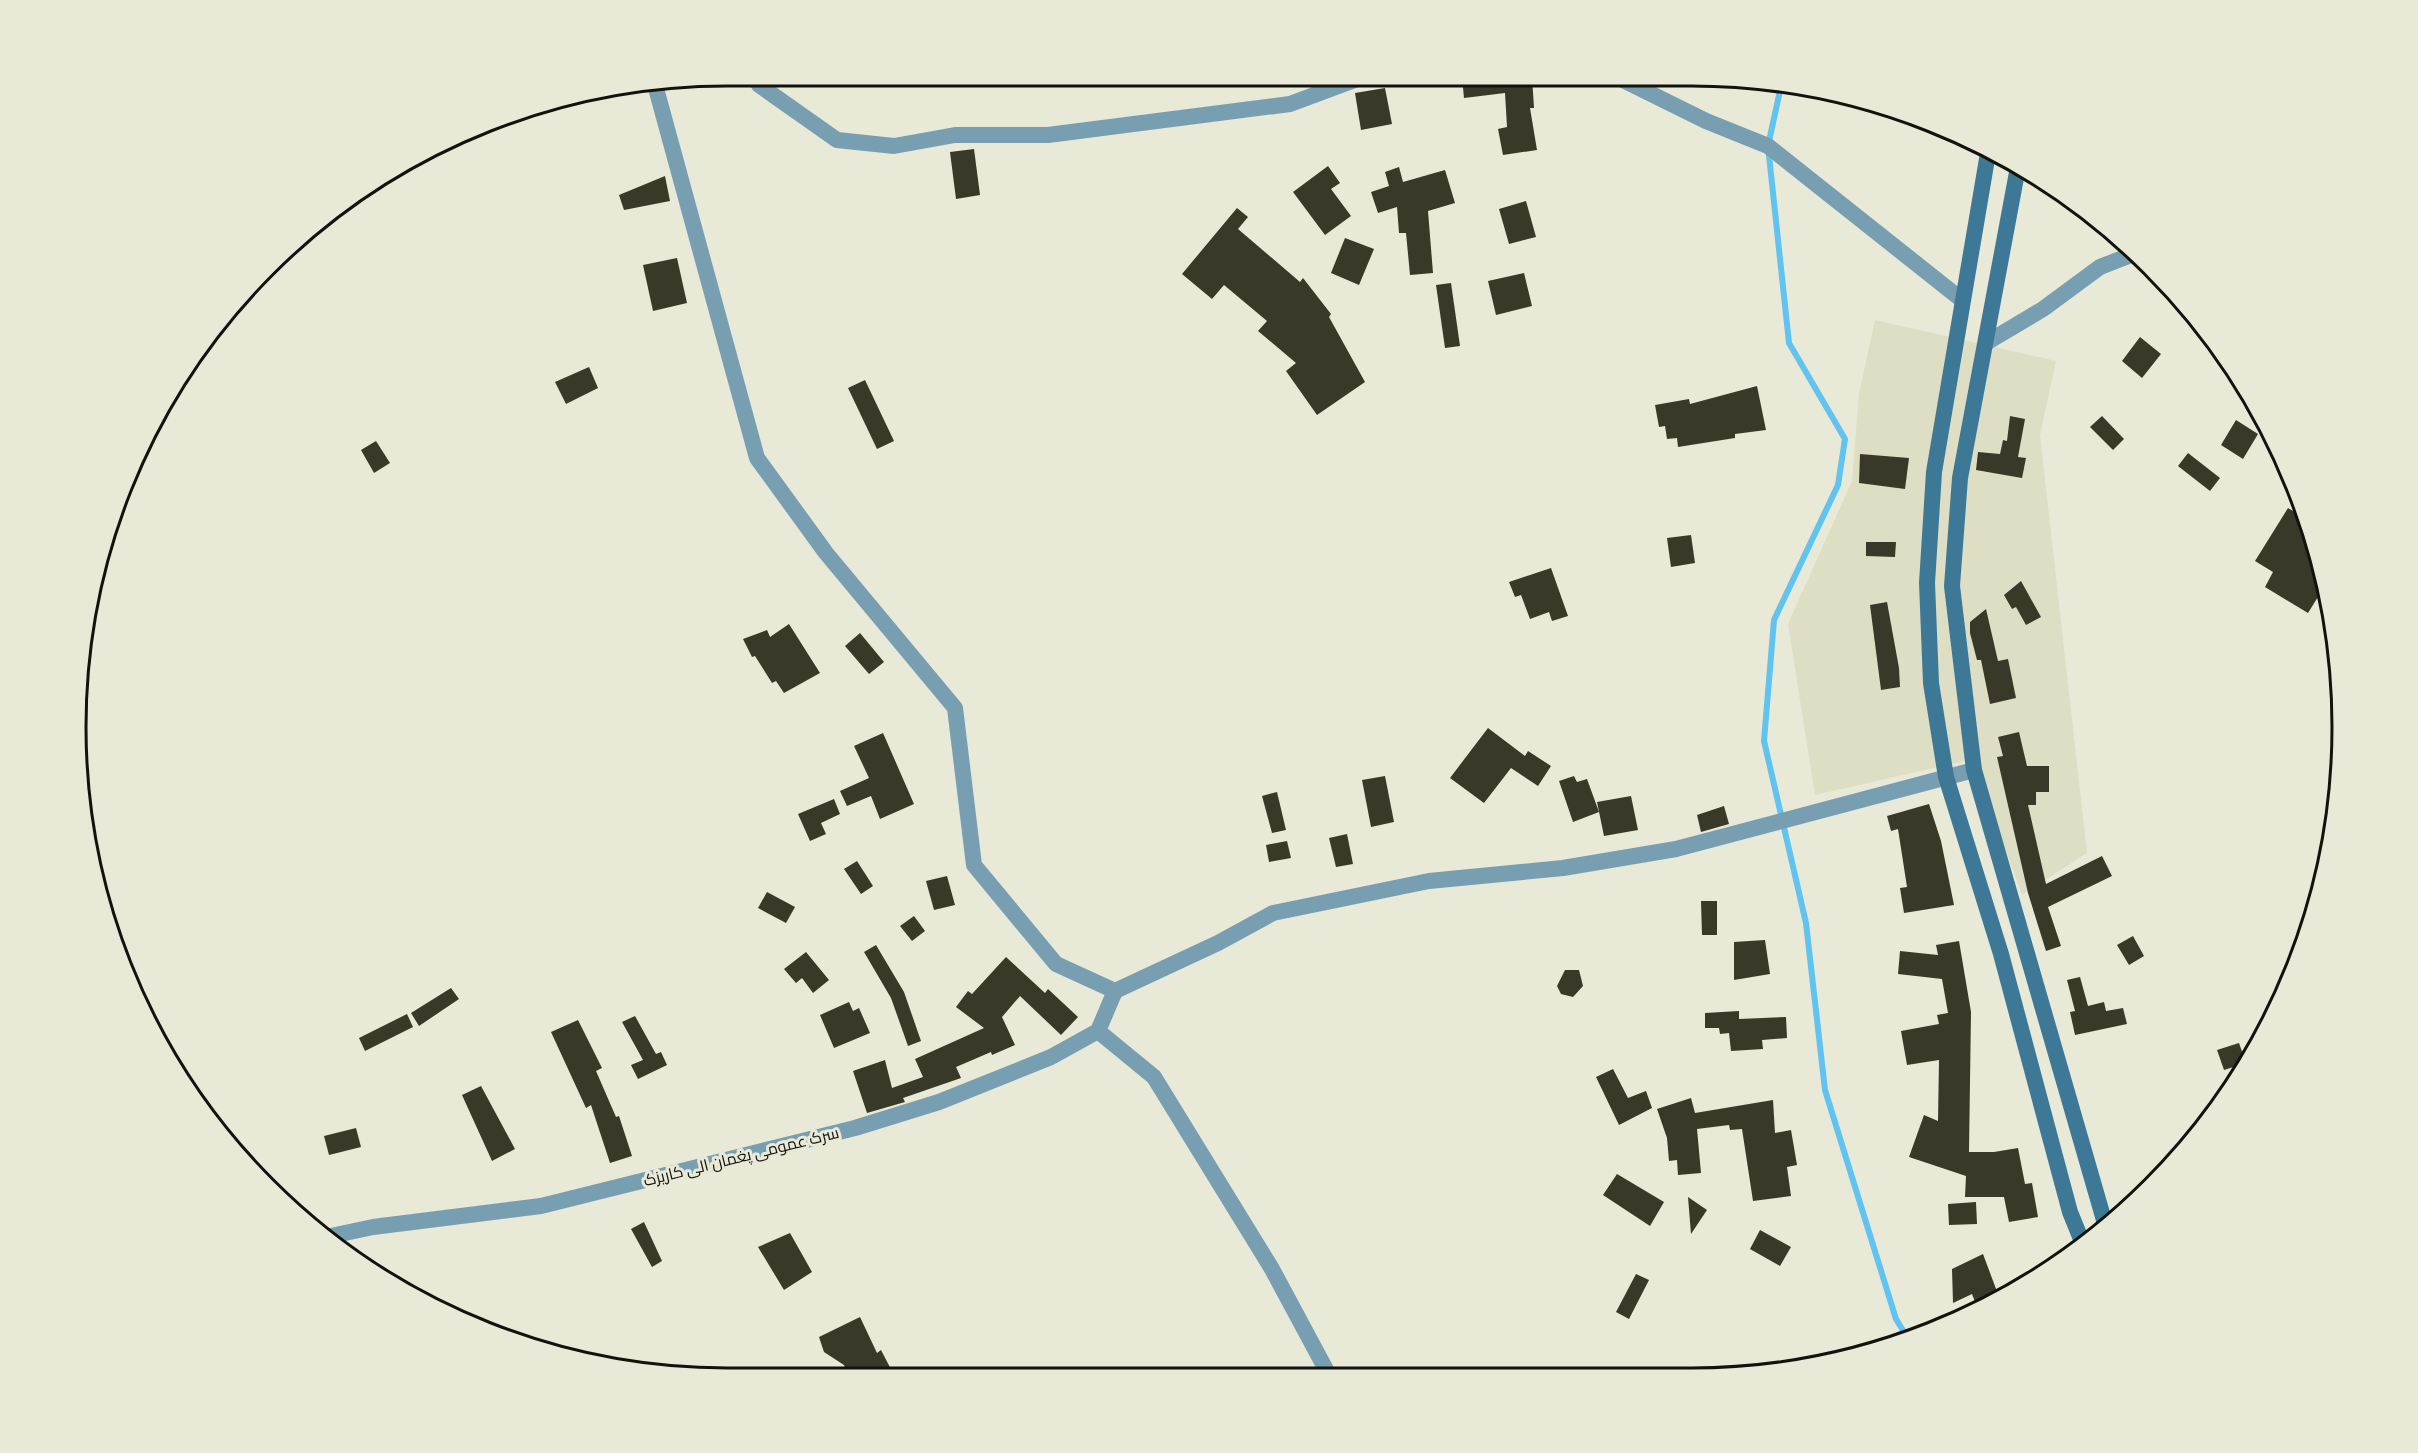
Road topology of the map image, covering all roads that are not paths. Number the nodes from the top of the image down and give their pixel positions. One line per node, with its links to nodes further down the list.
1 (760, 86): 2 (street)
2 (1338, 86)
3 (1635, 86): 8 (street)
4 (656, 90): 13 (street)
5 (1987, 158): 8 (main road)
6 (2017, 174): 10 (main road)
7 (2127, 257): 10 (street)
8 (1962, 300): 9 (main road)
9 (1957, 339): 10 (main road); 12 (main road)
10 (1986, 343): 11 (main road)
11 (1974, 770): 12 (street); 15 (main road)
12 (1946, 777): 13 (street); 17 (main road)
13 (1115, 991): 14 (street)
14 (1098, 1031): 16 (street, سرک عمومی پغمان الی کاریزک); 18 (street)
15 (2103, 1217)
16 (336, 1235)
17 (2080, 1236)
18 (1325, 1367)

